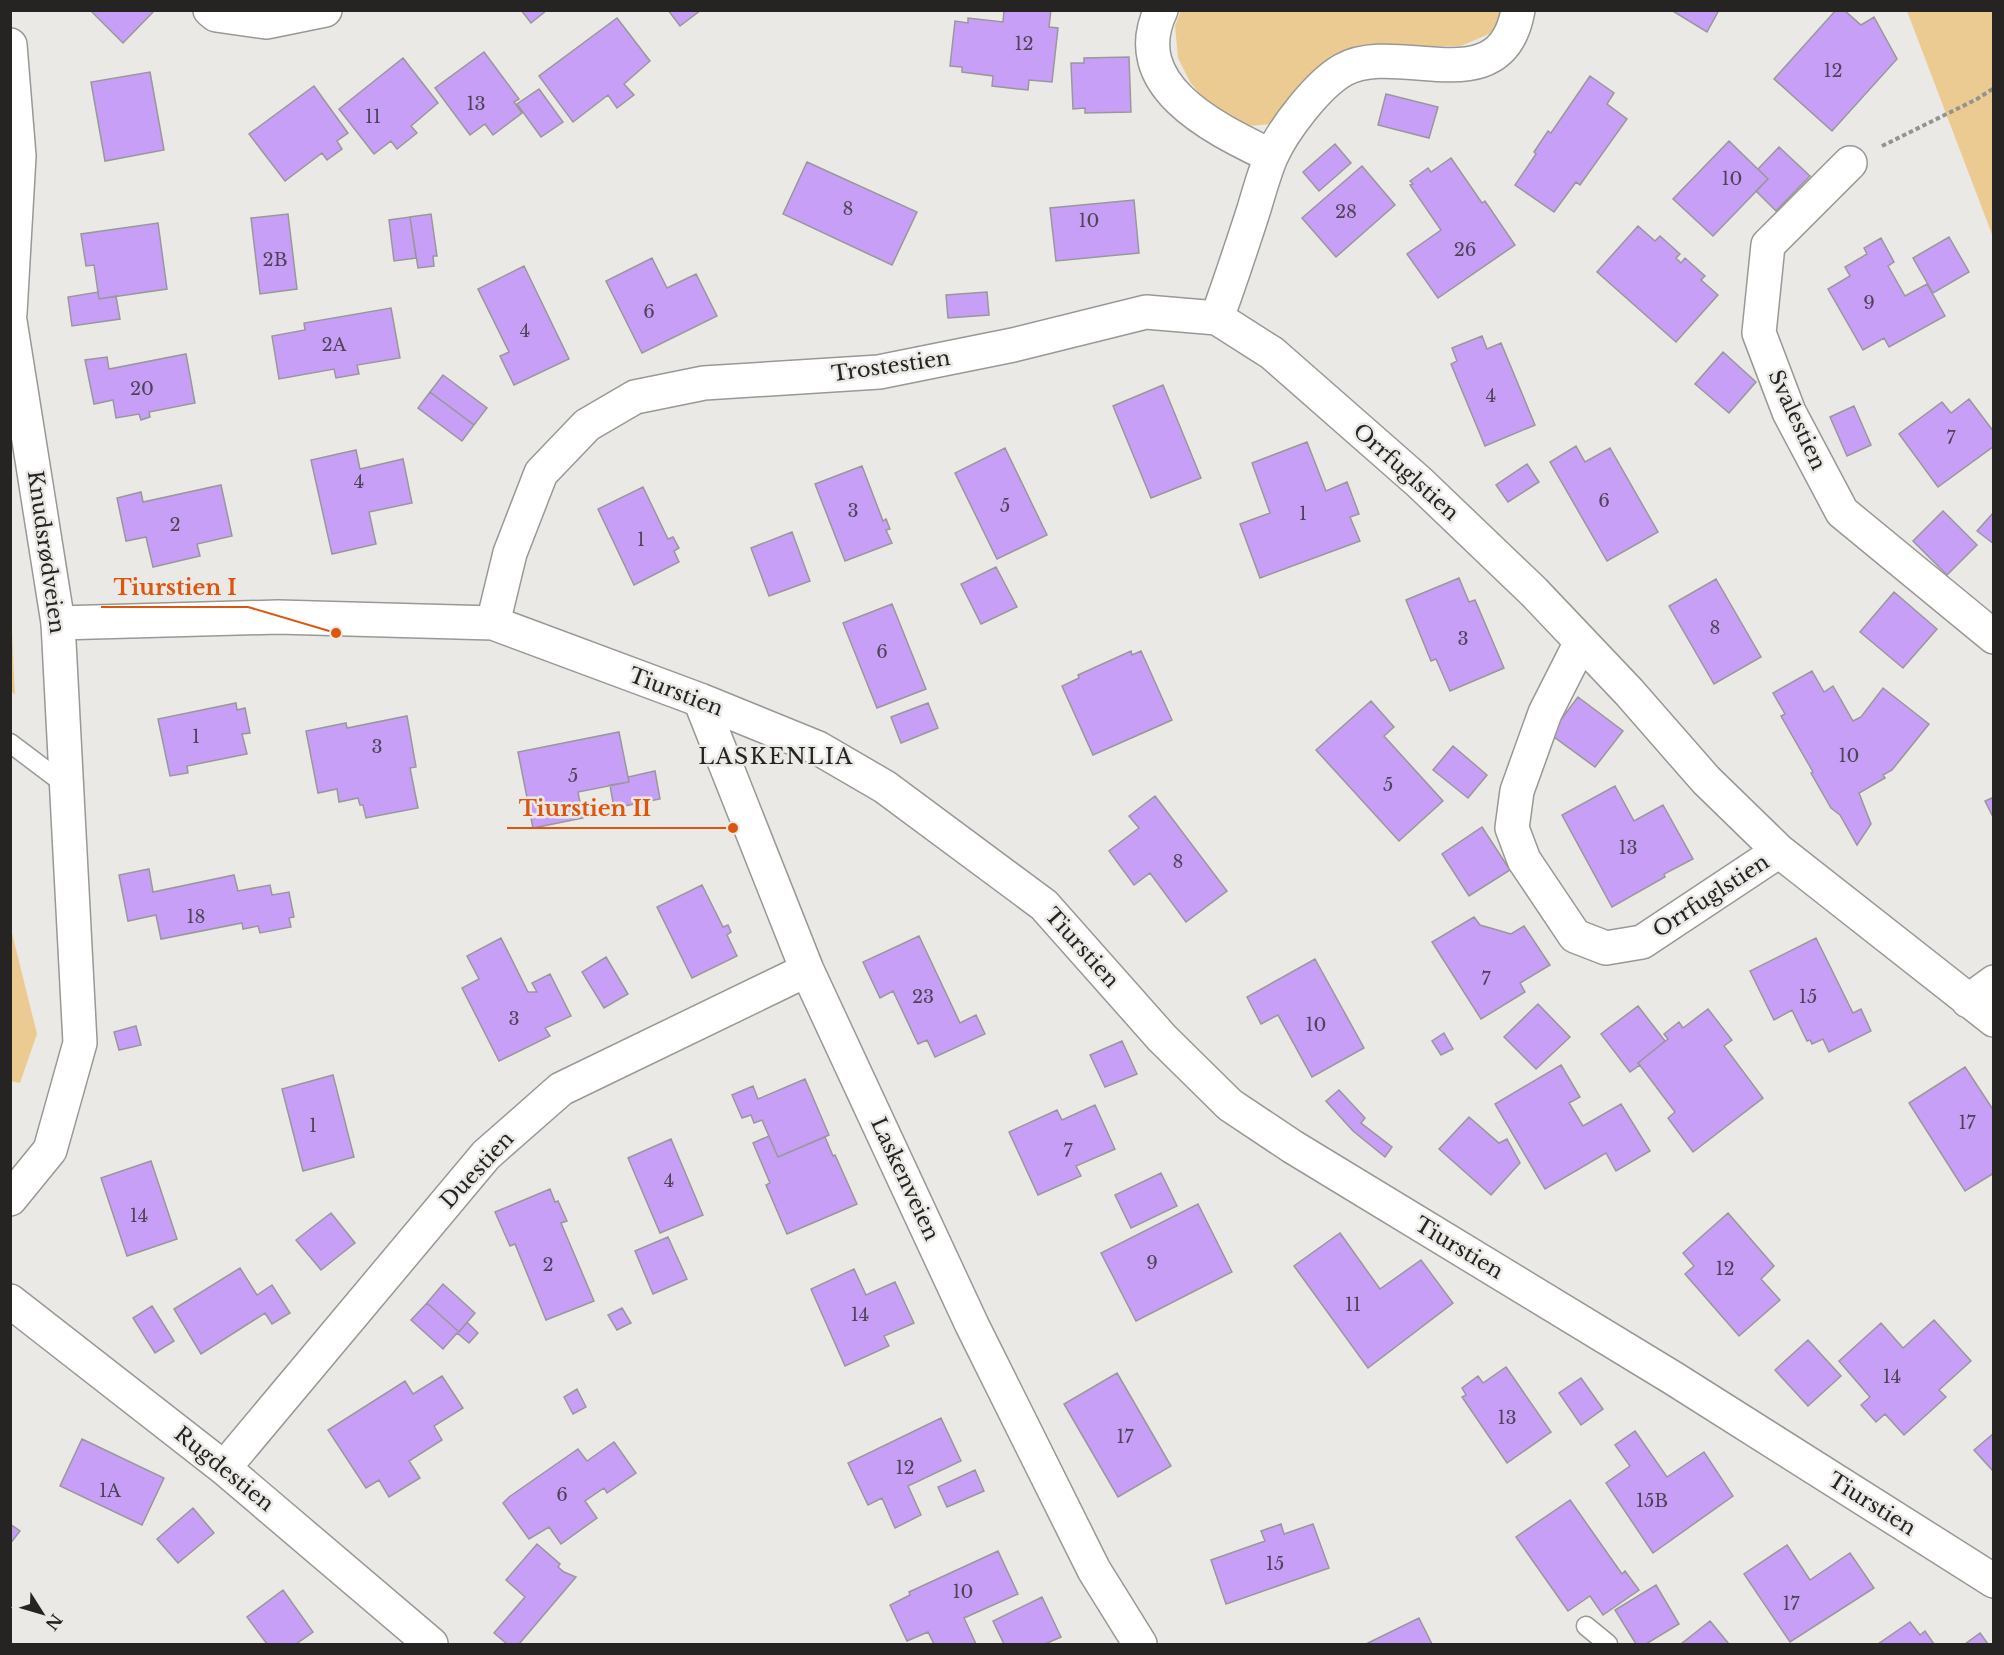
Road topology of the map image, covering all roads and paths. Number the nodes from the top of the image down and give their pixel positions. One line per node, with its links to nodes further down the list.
1 (210, 10): 2 (street)
2 (325, 10)
3 (1161, 10): 7 (street)
4 (1518, 10): 7 (street)
5 (10, 45): 9 (street)
6 (1994, 88): 8 (path)
7 (1271, 156): 10 (street)
8 (1850, 163): 14 (street, Svalestien)
9 (10, 313)
10 (1217, 318): 13 (street, Trostestien); 15 (street, Orrfuglstien)
11 (10, 321): 12 (street, Knudsrødveien)
12 (58, 623): 13 (street, Tiurstien); 18 (street, Knudsrødveien)
13 (493, 623): 16 (street, Tiurstien)
14 (1994, 637)
15 (1581, 642): 19 (street, Orrfuglstien); 19 (street, Orrfuglstien)
16 (700, 700): 20 (street, Laskenveien); 26 (street, Tiurstien)
17 (10, 744): 18 (lane)
18 (67, 786): 23 (street, Knudsrødveien)
19 (1779, 851): 21 (street, Orrfuglstien)
20 (807, 970): 25 (street, Duestien); 29 (street, Laskenveien)
21 (1981, 991): 22 (street, Orrfuglstien)
22 (1994, 1020)
23 (10, 1199)
24 (10, 1301): 25 (street, Rugdestien)
25 (224, 1468): 28 (street, Rugdestien)
26 (1994, 1581)
27 (1586, 1626): 30 (lane)
28 (431, 1644)
29 (1140, 1644)
30 (1608, 1644)

